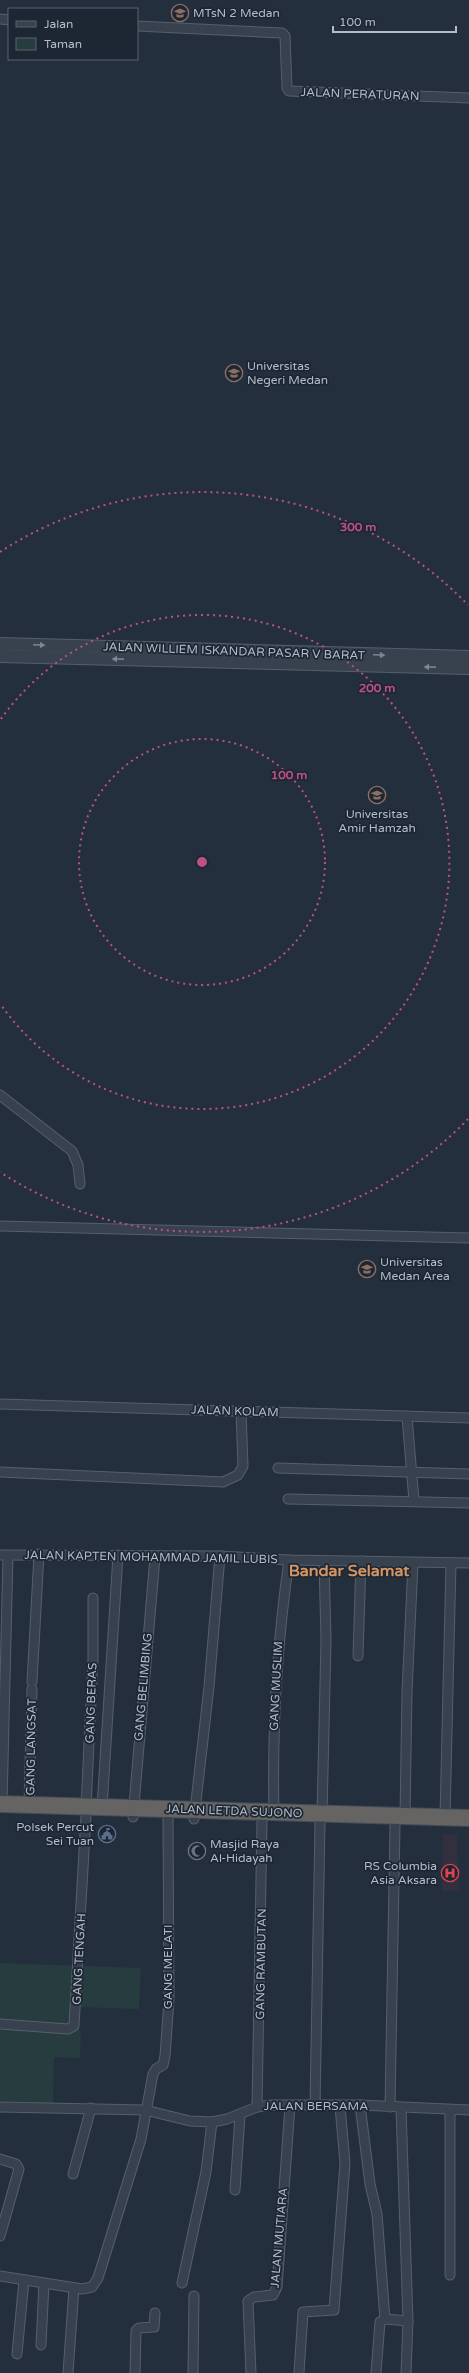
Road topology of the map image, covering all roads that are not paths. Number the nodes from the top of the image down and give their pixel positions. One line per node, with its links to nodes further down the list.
1 (138, 26): 2 (street, JALAN PERATURAN)
2 (469, 98)
3 (0, 644): 4 (street, JALAN WILLIEM ISKANDAR PASAR V BARAT, one-way to 4)
4 (143, 654): 5 (street, JALAN WILLIEM ISKANDAR PASAR V BARAT, one-way to 5); 6 (street, JALAN WILLIEM ISKANDAR PASAR V BARAT)
5 (0, 656)
6 (219, 656): 7 (street, JALAN WILLIEM ISKANDAR PASAR V BARAT, one-way to 7); 8 (street, JALAN WILLIEM ISKANDAR PASAR V BARAT, one-way to 6)
7 (469, 657)
8 (469, 668)
9 (0, 1095): 10 (street)
10 (80, 1184)
11 (0, 1226): 12 (street)
12 (469, 1238)
13 (0, 1404): 14 (street, JALAN KOLAM)
14 (241, 1411): 15 (street, JALAN KOLAM); 18 (street)
15 (407, 1416): 16 (street, JALAN KOLAM); 19 (street)
16 (469, 1418)
17 (278, 1468): 19 (street)
18 (0, 1472)
19 (413, 1472): 20 (street); 22 (street)
20 (469, 1474)
21 (288, 1499): 22 (street)
22 (414, 1501): 23 (street)
23 (469, 1503)
24 (39, 1554): 25 (street, JALAN KAPTEN MOHAMMAD JAMIL LUBIS); 26 (street, JALAN KAPTEN MOHAMMAD JAMIL LUBIS); 37 (street, GANG LANGSAT)
25 (4, 1555): 38 (street)
26 (118, 1556): 28 (street, JALAN KAPTEN MOHAMMAD JAMIL LUBIS); 39 (street)
27 (220, 1556): 28 (street, JALAN KAPTEN MOHAMMAD JAMIL LUBIS); 29 (street, JALAN KAPTEN MOHAMMAD JAMIL LUBIS); 41 (street)
28 (155, 1557): 40 (street, GANG BELIMBING)
29 (289, 1560): 30 (street, JALAN KAPTEN MOHAMMAD JAMIL LUBIS); 42 (street, GANG MUSLIM)
30 (324, 1560): 31 (street, JALAN KAPTEN MOHAMMAD JAMIL LUBIS); 45 (street)
31 (362, 1562): 32 (street, JALAN KAPTEN MOHAMMAD JAMIL LUBIS); 36 (street)
32 (413, 1563): 33 (street, JALAN KAPTEN MOHAMMAD JAMIL LUBIS); 47 (street)
33 (451, 1563): 34 (street, JALAN KAPTEN MOHAMMAD JAMIL LUBIS); 43 (street)
34 (469, 1563)
35 (93, 1598): 39 (street, GANG BERAS)
36 (358, 1656)
37 (29, 1805): 38 (highway, JALAN LETDA SUJONO); 39 (highway, JALAN LETDA SUJONO)
38 (1, 1808): 39 (highway, JALAN LETDA SUJONO)
39 (91, 1810): 40 (highway, JALAN LETDA SUJONO); 49 (street, GANG TENGAH)
40 (133, 1813): 41 (highway, JALAN LETDA SUJONO); 44 (highway, JALAN LETDA SUJONO)
41 (194, 1815): 42 (highway, JALAN LETDA SUJONO); 44 (highway, JALAN LETDA SUJONO)
42 (268, 1817): 45 (highway, JALAN LETDA SUJONO); 55 (street, GANG RAMBUTAN)
43 (445, 1817): 46 (highway, JALAN LETDA SUJONO); 47 (highway, JALAN LETDA SUJONO)
44 (168, 1818): 59 (street, GANG MELATI)
45 (321, 1818): 47 (highway, JALAN LETDA SUJONO); 52 (street)
46 (469, 1818)
47 (400, 1820): 48 (highway, JALAN LETDA SUJONO); 56 (street)
48 (469, 1827)
49 (0, 2024)
50 (360, 2105): 53 (street, JALAN BERSAMA); 56 (street, JALAN BERSAMA); 76 (street)
51 (290, 2106): 52 (street, JALAN BERSAMA); 55 (street, JALAN BERSAMA); 83 (street, JALAN MUTIARA)
52 (315, 2106): 53 (street, JALAN BERSAMA)
53 (340, 2106): 84 (street)
54 (0, 2107): 57 (street, JALAN BERSAMA)
55 (257, 2107): 62 (street, JALAN BERSAMA)
56 (390, 2107): 58 (street, JALAN BERSAMA)
57 (91, 2108): 59 (street, JALAN BERSAMA); 65 (street)
58 (401, 2108): 60 (street, JALAN BERSAMA); 77 (street)
59 (147, 2110): 63 (street, JALAN BERSAMA); 73 (street, GANG MELATI)
60 (450, 2110): 61 (street, JALAN BERSAMA); 68 (street)
61 (469, 2110)
62 (240, 2115): 63 (street, JALAN BERSAMA); 66 (street)
63 (212, 2122): 72 (street)
64 (0, 2159): 67 (street)
65 (73, 2174)
66 (235, 2190)
67 (0, 2236)
68 (450, 2275)
69 (0, 2276): 70 (street)
70 (24, 2280): 71 (street); 79 (street)
71 (44, 2283): 73 (street); 78 (street)
72 (182, 2283)
73 (74, 2288): 80 (street)
74 (194, 2296): 82 (street)
75 (155, 2313): 81 (street)
76 (386, 2319): 77 (street); 85 (street)
77 (408, 2321): 86 (street)
78 (41, 2345)
79 (17, 2354)
80 (68, 2373)
81 (135, 2373)
82 (193, 2373)
83 (251, 2373)
84 (299, 2373)
85 (376, 2373)
86 (406, 2373)

